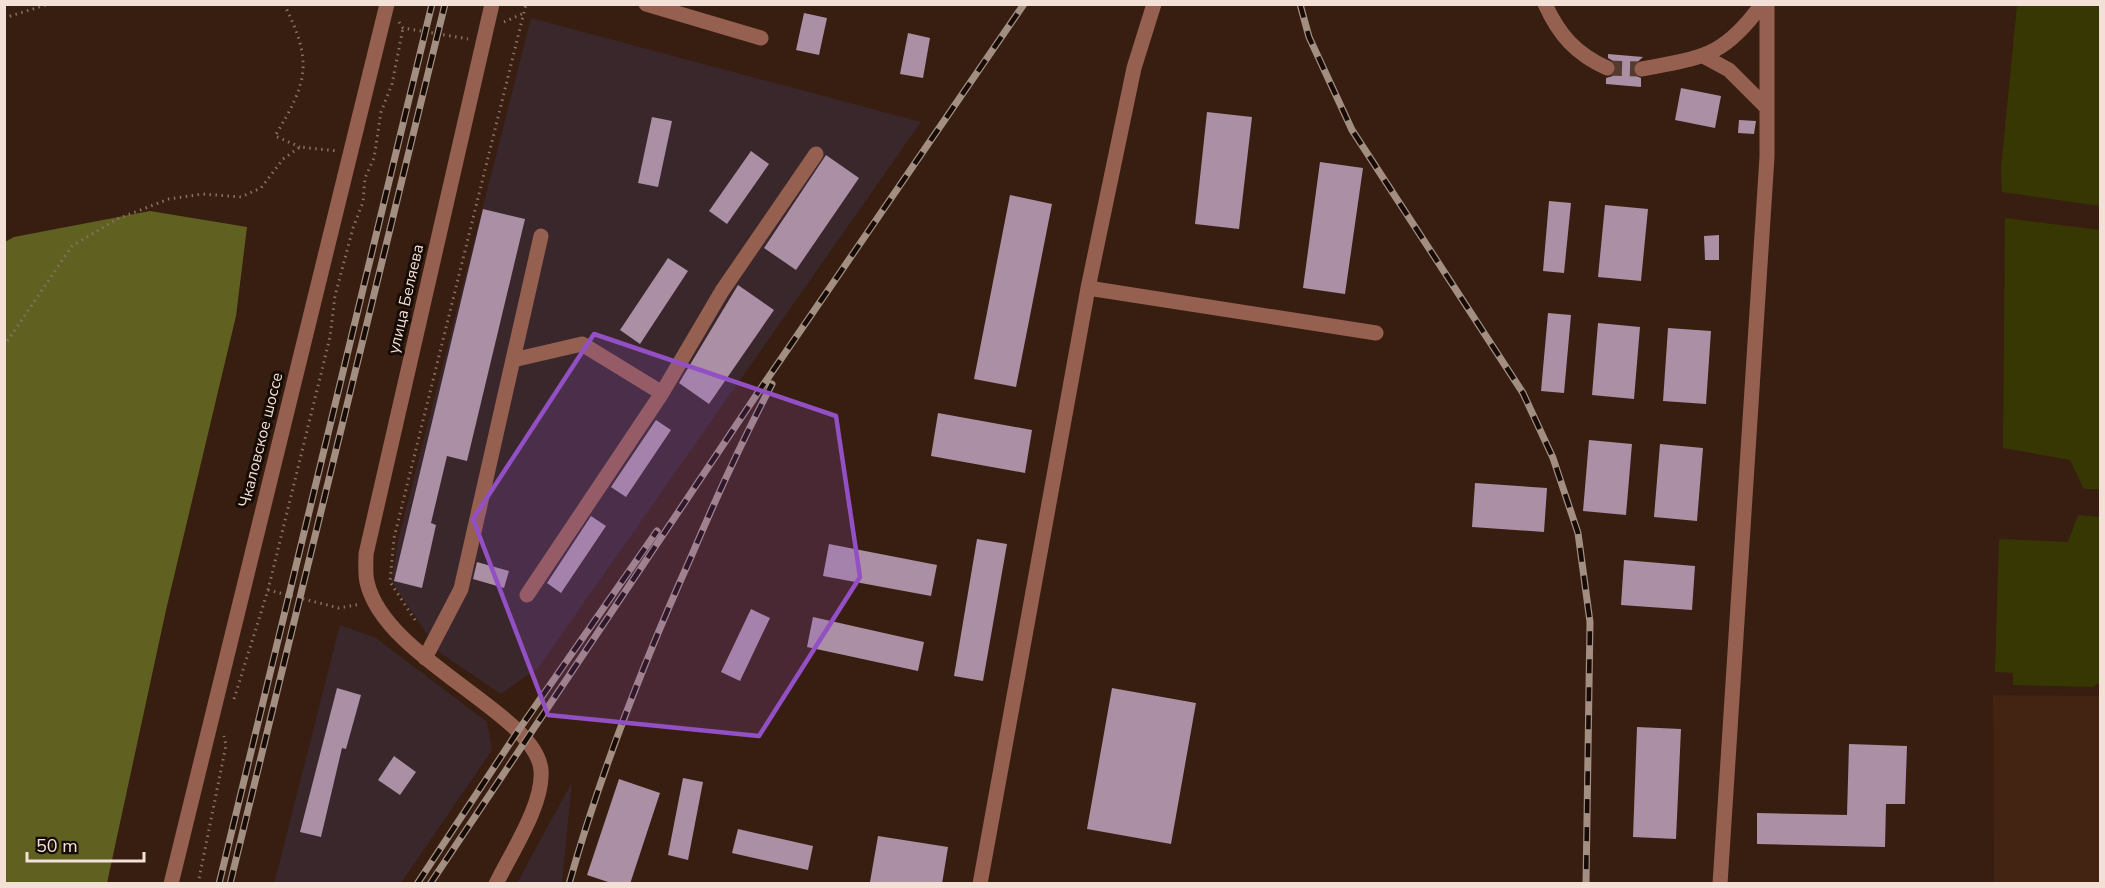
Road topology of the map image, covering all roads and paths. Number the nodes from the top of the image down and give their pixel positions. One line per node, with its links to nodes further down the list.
1 (50, 4): 12 (path)
2 (284, 4): 21 (path)
3 (387, 4): 22 (street, Чкаловское шоссе)
4 (492, 4): 15 (street, улица Беляева)
5 (526, 4): 11 (path)
6 (646, 4): 16 (street)
7 (1154, 4): 26 (street)
8 (1545, 4): 18 (street)
9 (1762, 4): 17 (street)
10 (1767, 4): 20 (street)
11 (524, 13): 15 (path); 34 (path)
12 (4, 18)
13 (398, 20): 14 (path)
14 (403, 28): 15 (path); 24 (path)
15 (485, 30): 33 (street, улица Беляева)
16 (761, 38)
17 (1705, 57): 19 (street); 20 (street)
18 (1607, 68)
19 (1642, 69)
20 (1767, 108): 42 (street)
21 (300, 147): 22 (path); 28 (path)
22 (349, 153): 24 (path); 38 (street, Чкаловское шоссе)
23 (816, 154): 30 (street)
24 (374, 158): 31 (path)
25 (541, 236): 29 (street)
26 (1088, 288): 27 (street); 41 (street)
27 (1376, 333)
28 (4, 346)
29 (513, 360): 30 (street); 35 (street)
30 (662, 393): 32 (street)
31 (268, 590): 33 (path); 36 (path)
32 (527, 595)
33 (375, 602): 35 (street)
34 (415, 620)
35 (425, 658): 40 (street)
36 (233, 700)
37 (222, 726): 39 (path)
38 (171, 884)
39 (198, 884)
40 (496, 884)
41 (980, 884)
42 (1720, 884)

